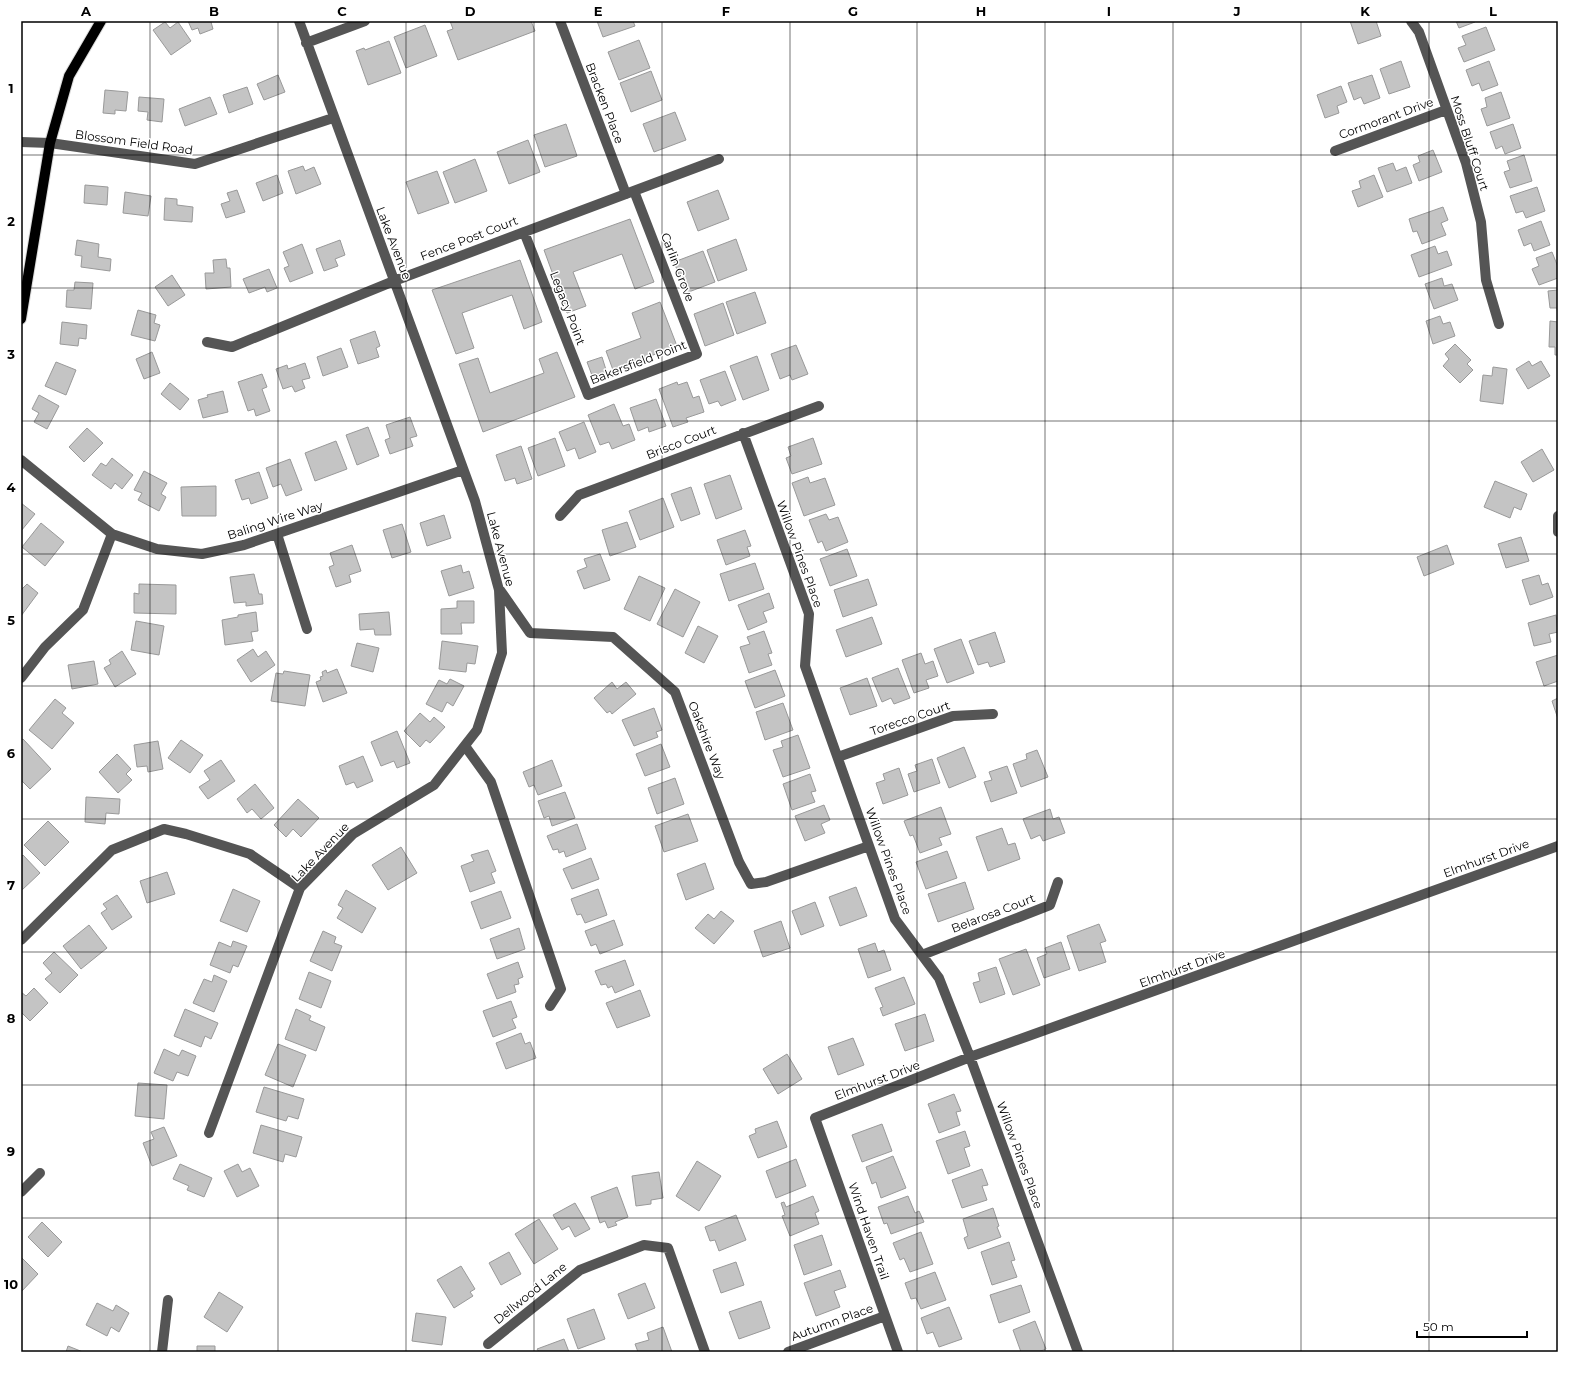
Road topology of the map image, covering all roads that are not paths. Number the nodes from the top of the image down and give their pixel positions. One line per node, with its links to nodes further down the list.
1 (101, 21): 10 (main road)
2 (298, 21): 6 (street, Lake Avenue)
3 (365, 21): 6 (street)
4 (560, 21): 13 (street, Bracken Place)
5 (1411, 21): 7 (street, Moss Bluff Court)
6 (306, 43): 8 (street, Lake Avenue)
7 (1446, 110): 11 (street, Cormorant Drive); 17 (street, Moss Bluff Court)
8 (333, 118): 10 (street, Blossom Field Road); 15 (street, Lake Avenue)
9 (21, 142): 10 (street, Blossom Field Road)
10 (50, 143): 16 (main road)
11 (1335, 150)
12 (719, 159): 13 (street, Fence Post Court)
13 (630, 192): 14 (street, Fence Post Court); 19 (street, Carlin Grove)
14 (524, 232): 15 (street, Fence Post Court); 20 (street, Legacy Point)
15 (394, 281): 18 (street, Fence Post Court); 24 (street, Lake Avenue)
16 (21, 319)
17 (1499, 324)
18 (207, 342)
19 (697, 354): 20 (street, Bakersfield Point)
20 (588, 395)
21 (819, 406): 22 (street, Brisco Court)
22 (743, 433): 25 (street, Brisco Court); 35 (street, Willow Pines Place)
23 (21, 460): 28 (street, Baling Wire Way)
24 (462, 470): 29 (street, Baling Wire Way); 30 (street, Lake Avenue)
25 (560, 516)
26 (1558, 516): 27 (street)
27 (1558, 532)
28 (112, 534): 29 (street, Baling Wire Way); 32 (street)
29 (277, 534): 31 (street)
30 (499, 590): 34 (street, Lake Avenue); 36 (street, Oakshire Way)
31 (307, 629)
32 (21, 678)
33 (993, 714): 35 (street, Torecco Court)
34 (464, 746): 39 (street, Lake Avenue); 42 (street)
35 (838, 757): 36 (street, Willow Pines Place)
36 (869, 846): 41 (street, Willow Pines Place)
37 (1558, 846): 43 (street, Elmhurst Drive)
38 (1058, 882): 41 (street, Belarosa Court)
39 (300, 888): 40 (street); 45 (street, Lake Avenue)
40 (21, 940)
41 (922, 955): 43 (street, Willow Pines Place)
42 (550, 1006)
43 (970, 1057): 44 (street, Elmhurst Drive); 55 (street, Willow Pines Place)
44 (815, 1118): 49 (street, Wind Haven Trail)
45 (209, 1133)
46 (40, 1173): 47 (street)
47 (21, 1192)
48 (168, 1300): 51 (street)
49 (885, 1316): 53 (street, Autumn Place); 54 (street, Wind Haven Trail)
50 (488, 1344): 52 (street, Dellwood Lane)
51 (162, 1352)
52 (704, 1352)
53 (788, 1352)
54 (898, 1352)
55 (1078, 1352)

